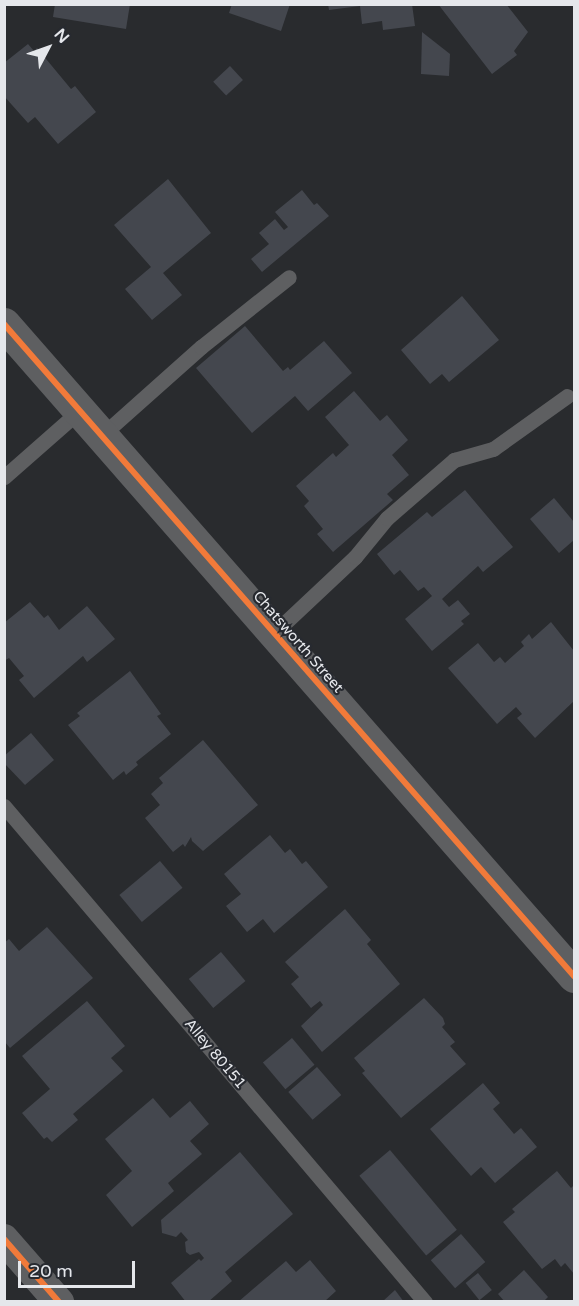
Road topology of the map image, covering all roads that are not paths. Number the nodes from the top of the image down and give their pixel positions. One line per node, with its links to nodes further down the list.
1 (289, 278): 5 (lane)
2 (4, 324): 4 (main road, Chatsworth Street)
3 (567, 396): 7 (lane)
4 (79, 411): 5 (main road, Chatsworth Street); 6 (lane)
5 (101, 436): 7 (main road, Chatsworth Street)
6 (4, 477)
7 (274, 633): 9 (main road, Chatsworth Street)
8 (4, 806): 12 (lane, Alley 80151)
9 (574, 976)
10 (10, 1256): 11 (street)
11 (59, 1302)
12 (425, 1302)

